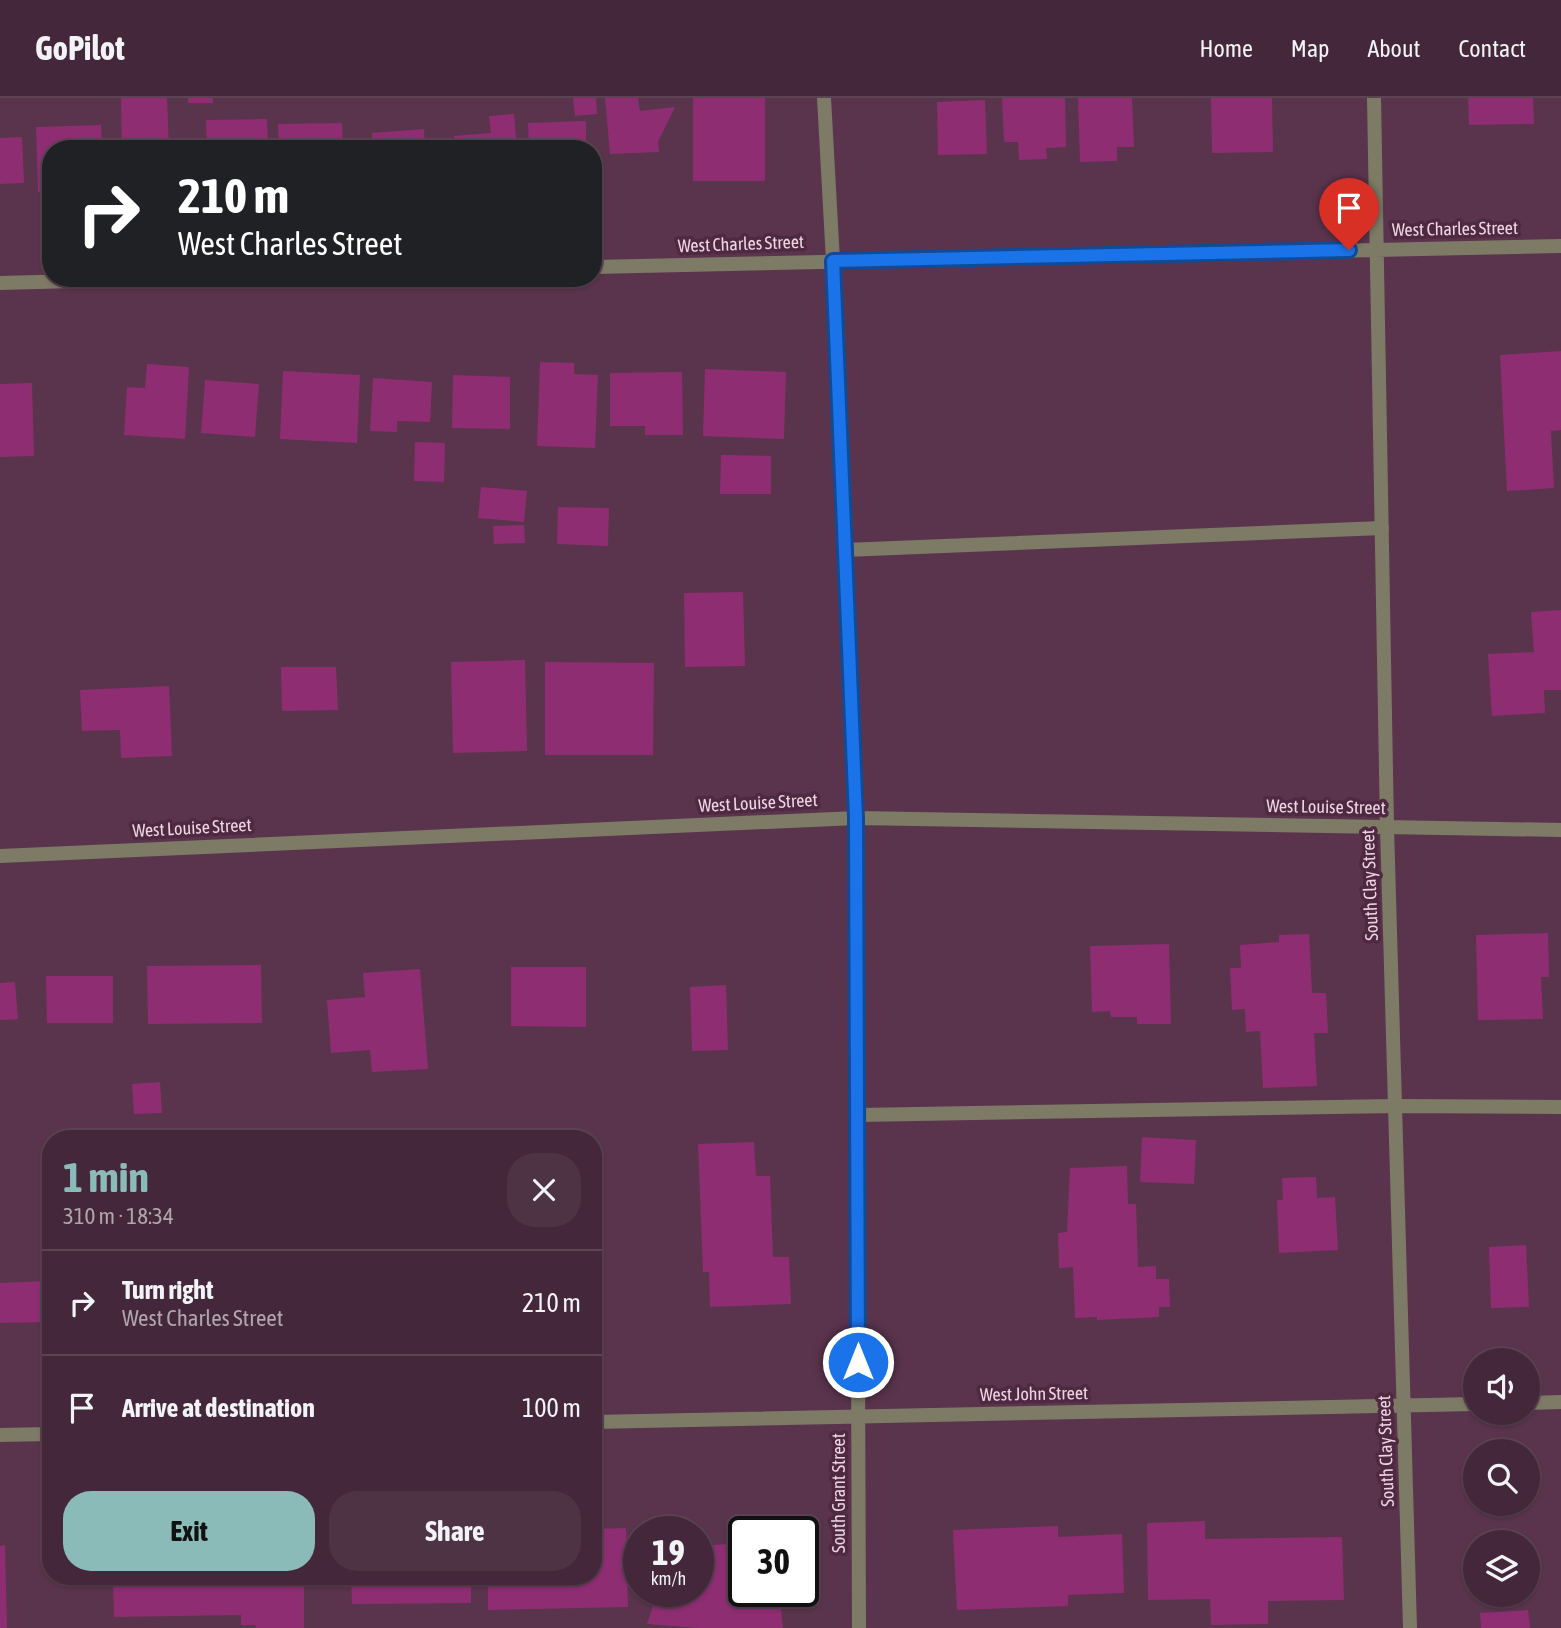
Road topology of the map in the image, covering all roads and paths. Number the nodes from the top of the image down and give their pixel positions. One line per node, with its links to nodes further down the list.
1 (824, 98): 5 (street, South Grant Street)
2 (1374, 98): 4 (street, South Clay Street)
3 (1561, 246): 4 (street, West Charles Street)
4 (1376, 250): 5 (street, West Charles Street); 9 (street, South Clay Street)
5 (833, 261): 6 (street, West Charles Street); 10 (street, South Grant Street)
6 (602, 267)
7 (42, 282): 8 (street)
8 (0, 283)
9 (1381, 528): 10 (street); 12 (street, South Clay Street)
10 (845, 550): 11 (street, South Grant Street)
11 (856, 818): 12 (street, West Louise Street); 14 (street, West Louise Street); 17 (street, South Grant Street)
12 (1387, 827): 13 (street, West Louise Street); 15 (street, South Clay Street)
13 (1561, 830)
14 (0, 856)
15 (1395, 1106): 16 (street); 17 (street); 21 (street, South Clay Street)
16 (1561, 1107)
17 (858, 1115): 22 (street, South Grant Street)
18 (1561, 1402): 19 (street)
19 (1540, 1403)
20 (1463, 1404): 21 (street, West John Street)
21 (1404, 1406): 22 (street, West John Street); 27 (street, South Clay Street)
22 (858, 1417): 23 (street, West John Street); 26 (street, South Grant Street)
23 (602, 1422)
24 (42, 1434): 25 (street)
25 (0, 1435)
26 (859, 1628)
27 (1410, 1628)

